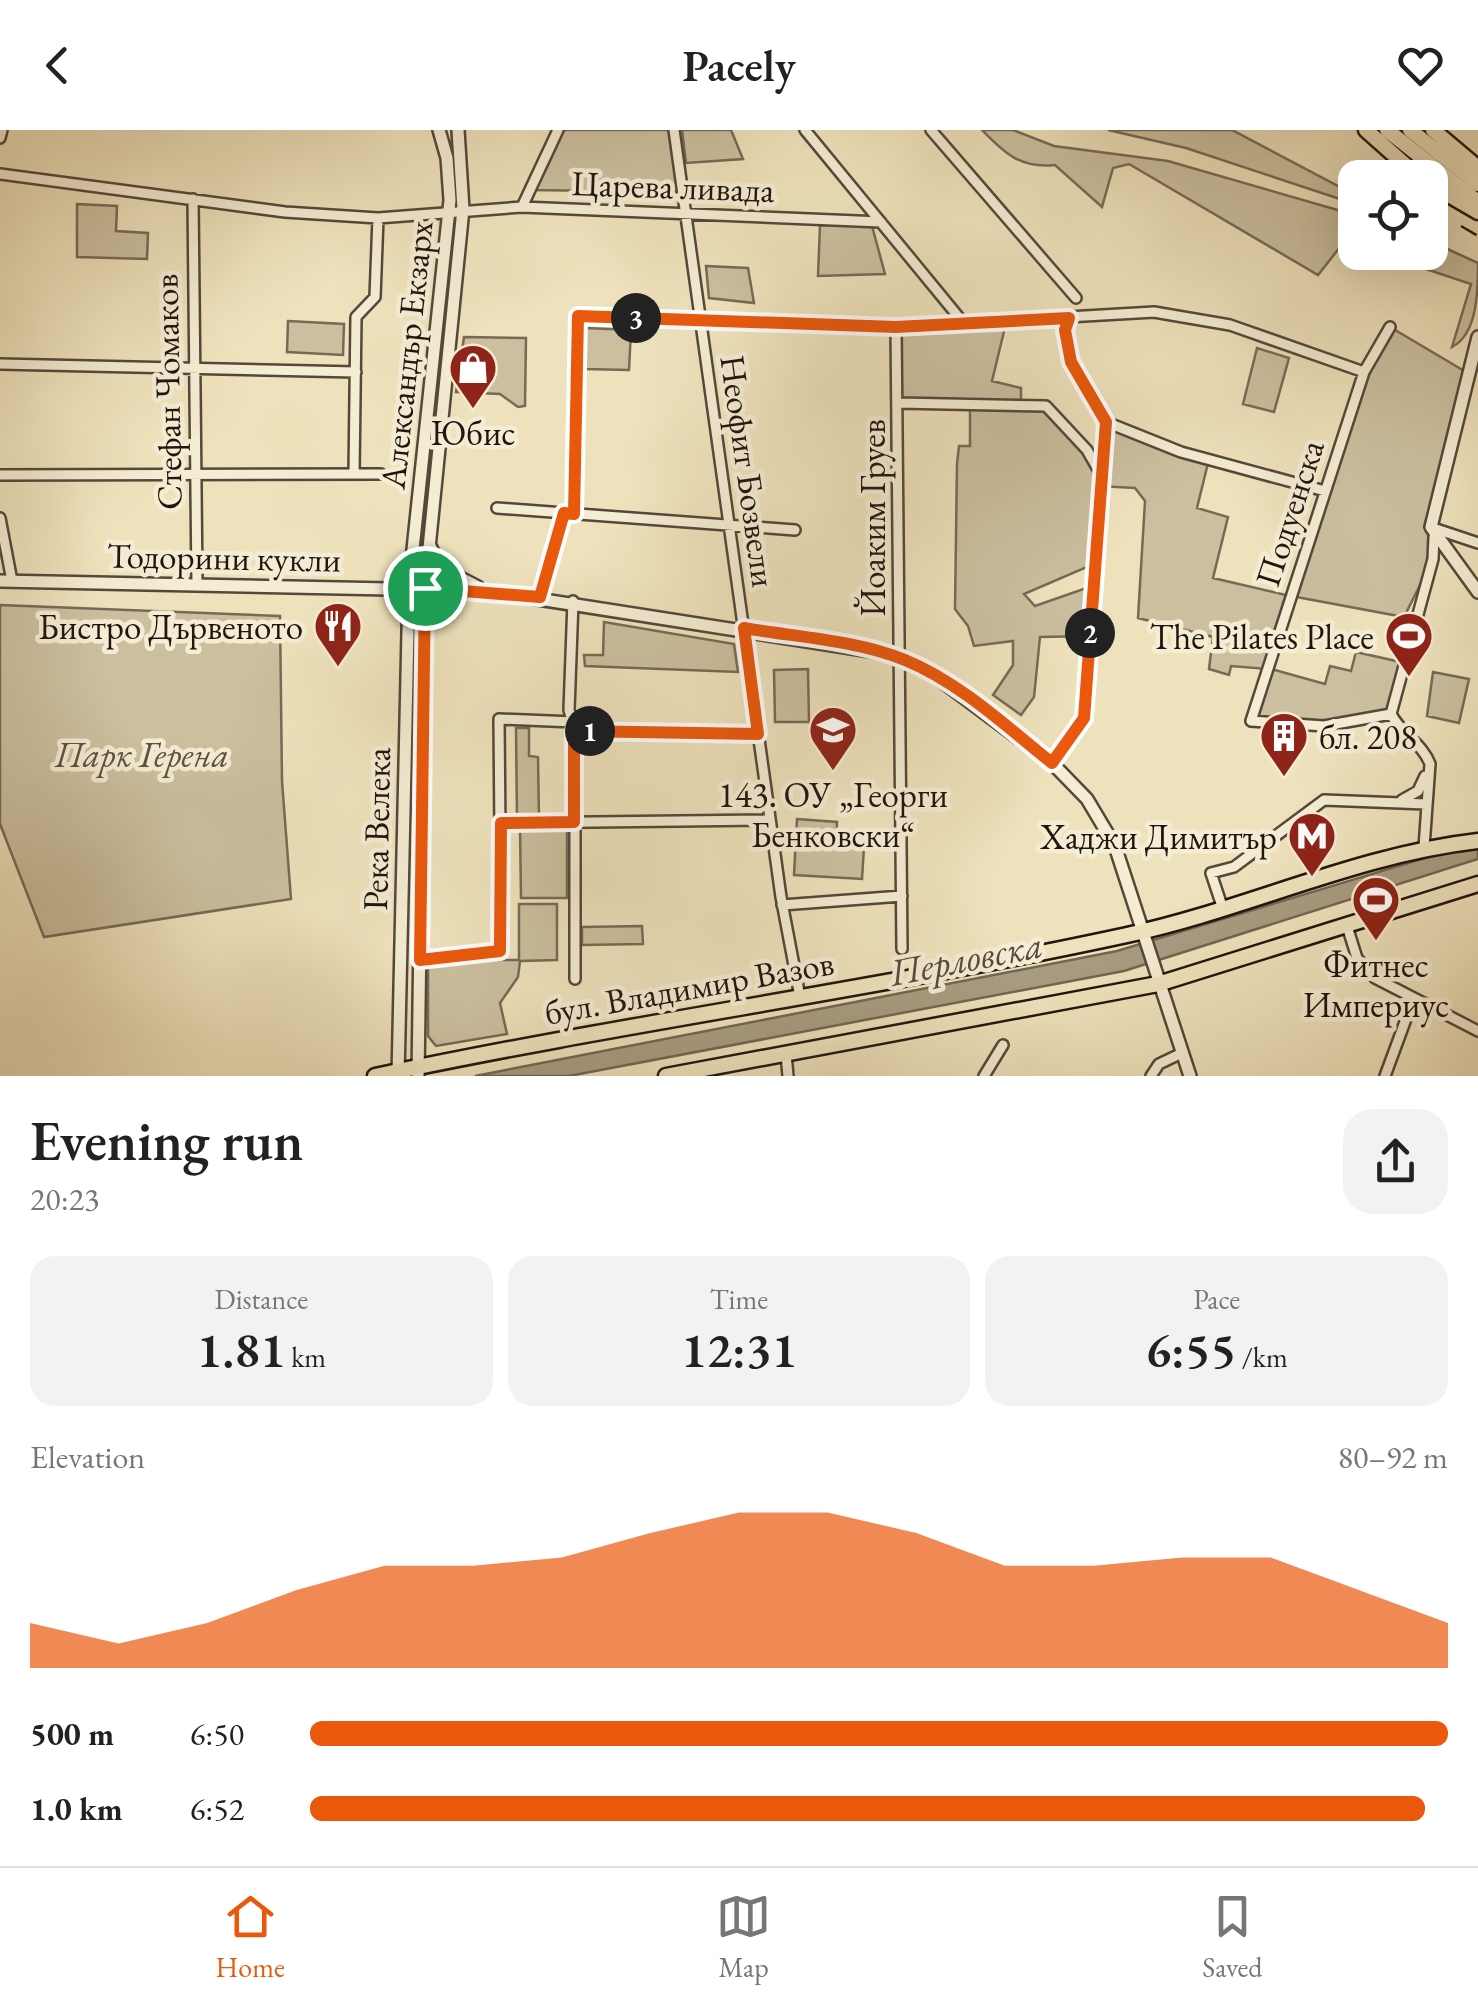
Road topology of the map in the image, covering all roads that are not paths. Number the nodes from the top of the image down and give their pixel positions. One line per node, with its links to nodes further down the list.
1 (2, 130): 12 (street)
2 (439, 130): 23 (street, Александър Екзарх)
3 (458, 130): 21 (street, Александър Екзарх)
4 (558, 130): 20 (street)
5 (674, 130): 24 (street, Неофит Бозвели)
6 (805, 130): 26 (street)
7 (931, 130): 27 (street)
8 (1366, 130): 13 (main road)
9 (1387, 130): 19 (main road)
10 (1410, 130): 16 (main road)
11 (1432, 130): 14 (main road)
12 (0, 138)
13 (1400, 160)
14 (1478, 168)
15 (0, 174): 18 (street, Царева ливада)
16 (1478, 184)
17 (1448, 194): 22 (main road)
18 (193, 199): 25 (street, Царева ливада); 35 (street, Стефан Чомаков)
19 (1478, 202)
20 (522, 206): 21 (street, Царева ливада); 24 (street, Царева ливада)
21 (463, 210): 23 (street, Царева ливада); 54 (street, Александър Екзарх)
22 (1478, 212)
23 (449, 213): 25 (street, Царева ливада); 58 (street, Александър Екзарх)
24 (685, 214): 26 (street, Царева ливада); 29 (street, Неофит Бозвели)
25 (378, 218): 36 (street)
26 (881, 222): 30 (street)
27 (1076, 298)
28 (1069, 318): 30 (street); 37 (street); 41 (street)
29 (699, 321): 31 (street); 49 (street); 51 (street, Неофит Бозвели)
30 (966, 326): 31 (street)
31 (896, 327): 40 (street, Йоаким Груев)
32 (1390, 327): 37 (street, Подуенска)
33 (1478, 337): 38 (street)
34 (0, 364): 35 (street)
35 (193, 369): 36 (street); 46 (street, Стефан Чомаков)
36 (356, 372): 43 (street)
37 (1364, 372): 47 (street, Подуенска)
38 (1466, 372): 39 (street); 53 (street)
39 (1478, 379)
40 (899, 402): 42 (street); 65 (street, Йоаким Груев)
41 (1106, 422): 42 (street); 47 (street)
42 (1100, 471): 69 (street)
43 (354, 473): 44 (street); 46 (street)
44 (382, 474)
45 (0, 475): 46 (street)
46 (195, 476): 57 (street, Стефан Чомаков)
47 (1325, 491): 66 (street, Подуенска)
48 (497, 508): 49 (street)
49 (569, 513): 51 (street); 62 (street)
50 (0, 518): 56 (street)
51 (729, 525): 52 (street); 64 (street, Неофит Бозвели)
52 (795, 530)
53 (1433, 532): 55 (street); 61 (street); 66 (street)
54 (428, 537): 59 (street, Александър Екзарх); 60 (street)
55 (1478, 543)
56 (6, 581): 57 (street, Тодорини кукли)
57 (197, 585): 58 (street, Тодорини кукли)
58 (409, 587): 59 (street, Тодорини кукли); 95 (street, Река Велека)
59 (425, 588): 60 (street, Тодорини кукли); 85 (street, Река Велека)
60 (487, 591): 62 (street, Тодорини кукли)
61 (1478, 592)
62 (540, 597): 63 (street, Тодорини кукли)
63 (573, 601): 64 (street, Тодорини кукли); 67 (street)
64 (744, 628): 65 (street, Тодорини кукли); 68 (street, Неофит Бозвели)
65 (900, 658): 69 (street, Тодорини кукли); 79 (street, Йоаким Груев)
66 (1391, 714): 70 (street)
67 (574, 726): 68 (street); 74 (street); 75 (street)
68 (758, 734): 73 (street, Неофит Бозвели)
69 (1052, 763): 83 (street, Тодорини кукли)
70 (1430, 764): 71 (street); 72 (street)
71 (1400, 801): 72 (street); 81 (street)
72 (1426, 804): 77 (street)
73 (770, 820): 74 (street); 80 (street, Неофит Бозвели)
74 (574, 822): 75 (street); 86 (street)
75 (501, 823): 85 (street)
76 (1478, 841): 77 (main road, бул. Владимир Вазов)
77 (1424, 847): 81 (main road, бул. Владимир Вазов)
78 (1478, 884): 82 (main road)
79 (902, 896): 80 (street); 84 (street, Йоаким Груев)
80 (782, 905): 88 (street, Неофит Бозвели)
81 (1222, 906): 83 (main road, бул. Владимир Вазов)
82 (1347, 926): 87 (main road); 89 (street)
83 (1143, 936): 87 (street, Тодорини кукли); 88 (main road, бул. Владимир Вазов)
84 (902, 949)
85 (420, 960): 94 (street, Река Велека)
86 (575, 979)
87 (1158, 984): 92 (street, Тодорини кукли); 93 (main road)
88 (800, 998): 94 (main road, бул. Владимир Вазов)
89 (1413, 1000): 90 (street); 102 (street)
90 (1478, 1032)
91 (1004, 1045): 99 (street)
92 (1182, 1053): 100 (street); 101 (street, Тодорини кукли)
93 (786, 1054): 97 (main road); 98 (street)
94 (418, 1072): 95 (main road, бул. Владимир Вазов)
95 (398, 1074): 96 (main road, бул. Владимир Вазов)
96 (375, 1076)
97 (666, 1076)
98 (788, 1076)
99 (984, 1076)
100 (1150, 1076)
101 (1190, 1076)
102 (1385, 1076)

